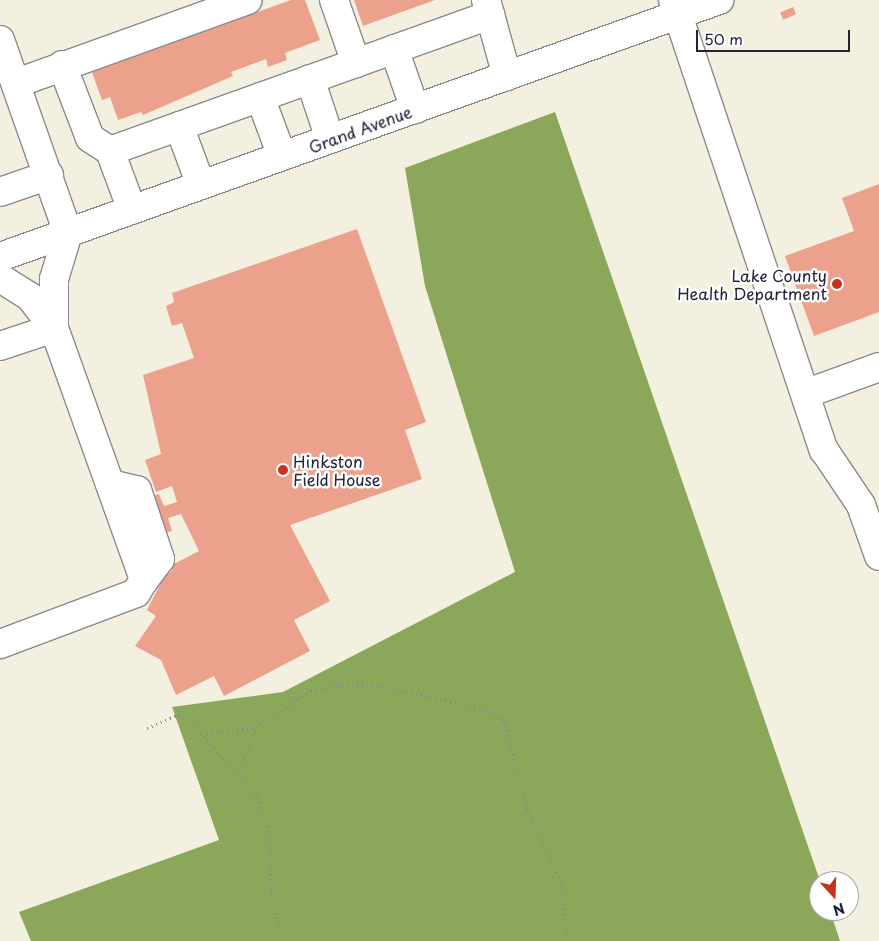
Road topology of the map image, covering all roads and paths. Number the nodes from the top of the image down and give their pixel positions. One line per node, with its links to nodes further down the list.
1 (246, 0): 9 (main road)
2 (334, 0): 8 (main road)
3 (719, 0): 5 (main road, Grand Avenue)
4 (488, 7): 7 (main road); 10 (main road)
5 (675, 8): 10 (main road, Grand Avenue); 29 (main road)
6 (0, 40): 12 (main road)
7 (394, 49): 8 (main road); 14 (main road)
8 (356, 63): 11 (main road)
9 (62, 65): 12 (main road); 17 (main road)
10 (507, 76): 14 (main road, Grand Avenue)
11 (310, 80): 13 (main road); 16 (main road)
12 (12, 93): 19 (main road)
13 (260, 97): 15 (main road); 18 (main road)
14 (414, 109): 16 (main road, Grand Avenue)
15 (179, 126): 17 (main road); 20 (main road)
16 (330, 139): 18 (main road, Grand Avenue)
17 (110, 150): 22 (main road)
18 (282, 156): 20 (main road, Grand Avenue)
19 (48, 175): 21 (main road); 23 (main road)
20 (201, 185): 22 (main road, Grand Avenue)
21 (0, 192)
22 (132, 210): 23 (main road, Grand Avenue)
23 (68, 233): 24 (main road, Grand Avenue); 26 (main road)
24 (0, 257)
25 (0, 278): 26 (main road)
26 (54, 328): 27 (main road); 31 (main road)
27 (0, 346)
28 (879, 367): 29 (main road)
29 (804, 394): 30 (main road)
30 (879, 556)
31 (0, 644)
32 (256, 727): 34 (path); 35 (path); 37 (path)
33 (147, 728): 34 (path)
34 (207, 734): 35 (path)
35 (239, 773): 36 (path)
36 (285, 941)
37 (566, 941)

